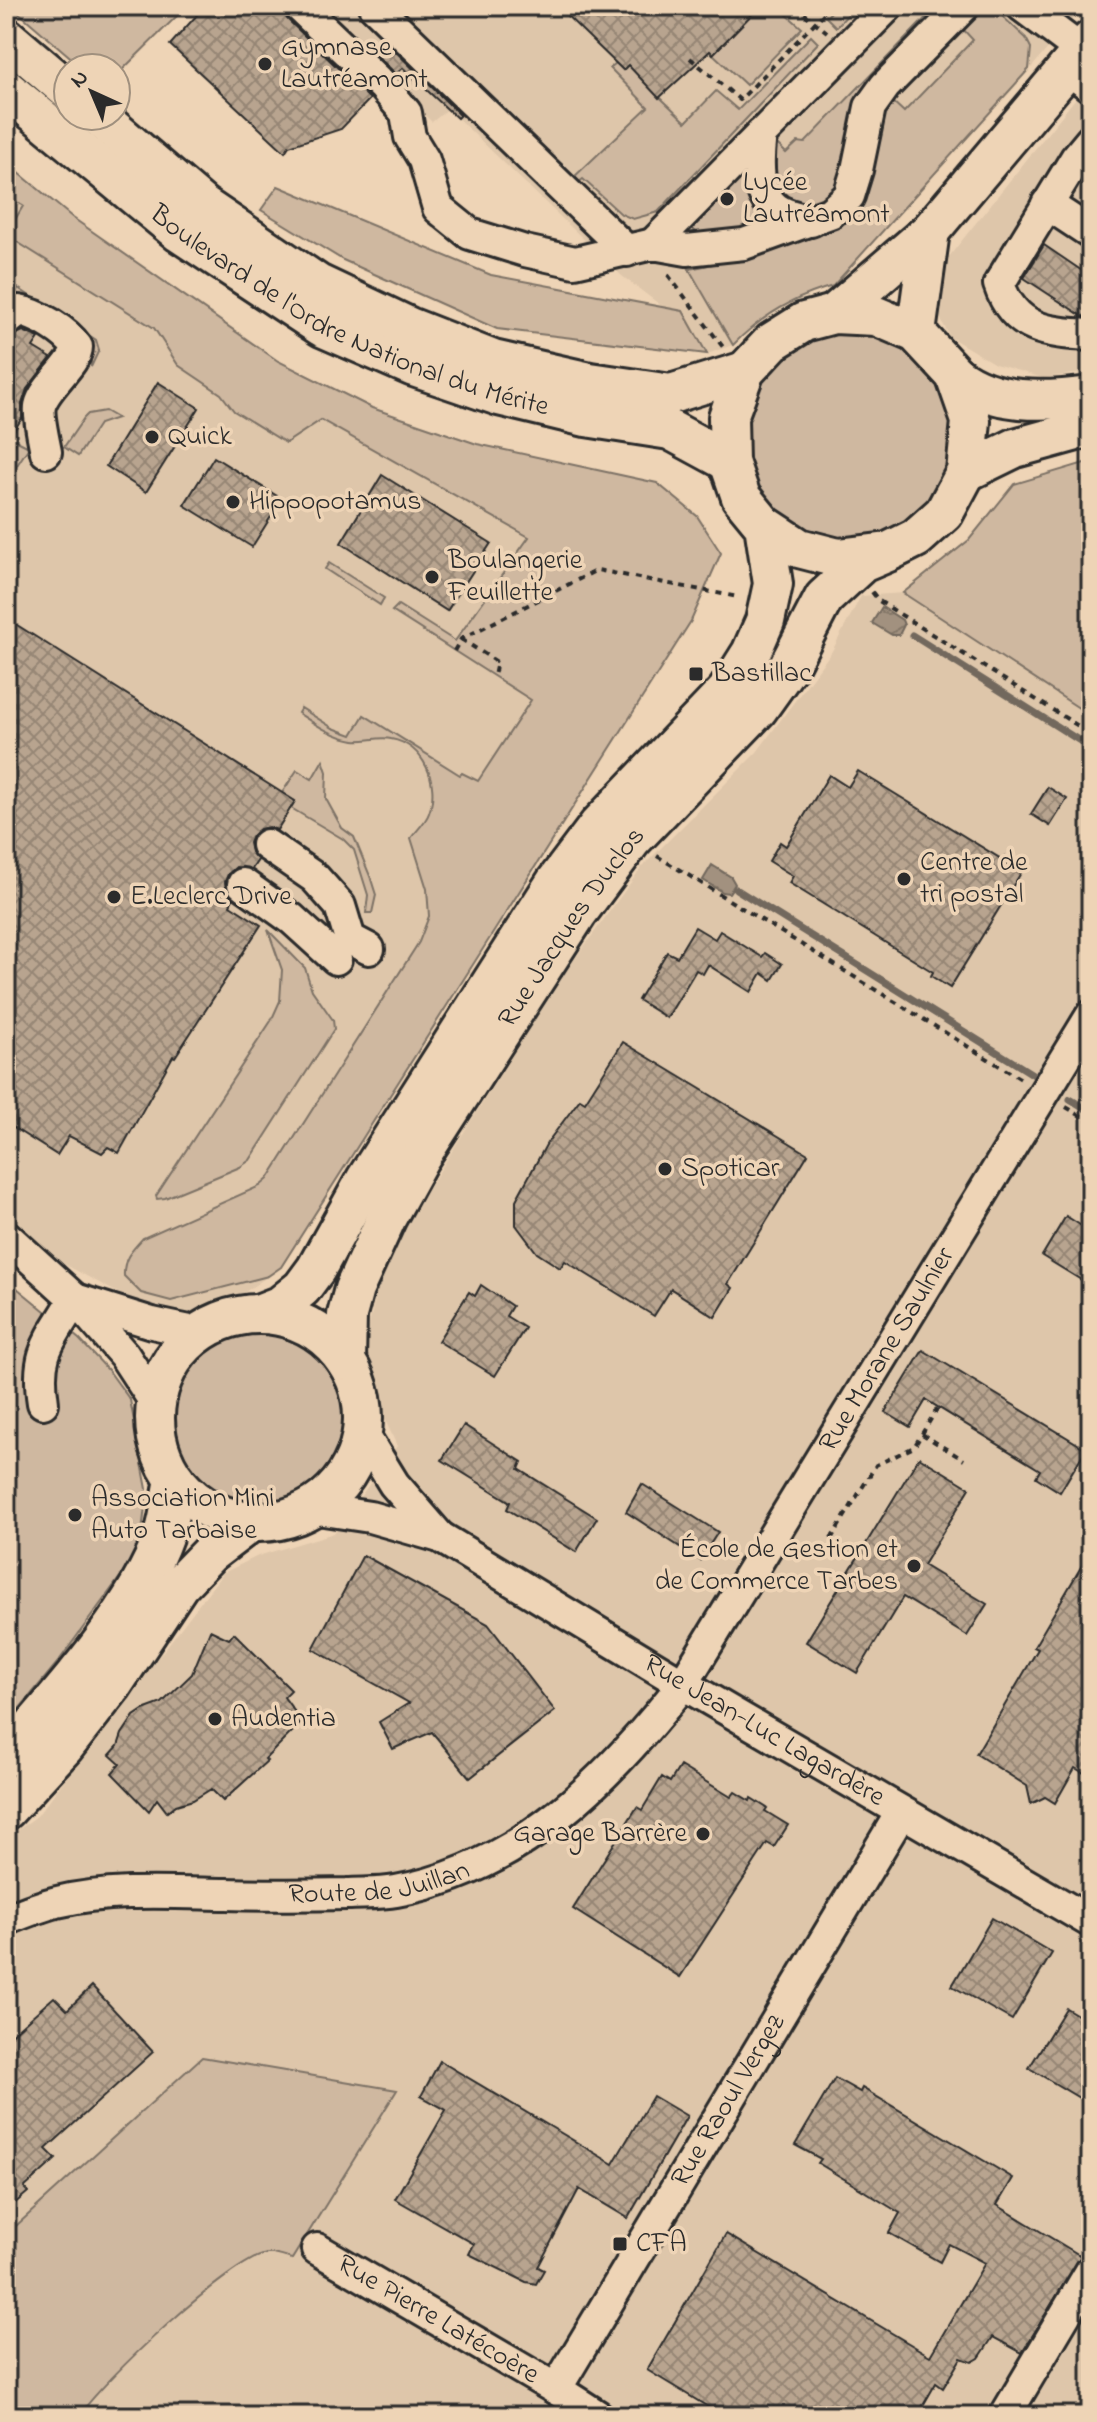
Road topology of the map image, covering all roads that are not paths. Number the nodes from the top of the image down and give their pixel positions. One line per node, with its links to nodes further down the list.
1 (299, 6): 17 (street)
2 (374, 6): 17 (street)
3 (888, 6): 11 (street)
4 (964, 6): 14 (street)
5 (1022, 6): 7 (street)
6 (6, 37): 8 (main road)
7 (1083, 62): 15 (main road)
8 (52, 76)
9 (6, 89): 27 (main road, Boulevard de l'Ordre National du Mérite)
10 (117, 132): 22 (main road, Boulevard de l'Ordre National du Mérite)
11 (761, 134): 14 (street); 17 (street)
12 (1091, 140): 13 (street)
13 (1047, 204): 16 (street); 21 (street)
14 (811, 221): 17 (street)
15 (930, 231): 18 (main road); 20 (main road)
16 (1091, 233)
17 (640, 247)
18 (834, 314): 20 (main road); 22 (main road)
19 (6, 321): 26 (street)
20 (916, 333): 23 (main road)
21 (1091, 335)
22 (745, 371): 27 (main road)
23 (955, 375): 24 (main road); 28 (main road)
24 (1091, 396)
25 (1091, 427): 28 (main road)
26 (46, 452)
27 (729, 462): 29 (main road)
28 (966, 472): 30 (main road)
29 (764, 525): 30 (main road); 38 (main road, Rue Jacques Duclos)
30 (875, 558): 40 (main road, Rue Jacques Duclos)
31 (267, 845): 33 (street)
32 (243, 884): 34 (street)
33 (369, 949)
34 (336, 959)
35 (1091, 1016): 48 (street, Rue Morane Saulnier)
36 (6, 1236): 37 (street)
37 (75, 1299): 39 (street); 41 (street); 42 (street)
38 (258, 1314): 39 (main road); 40 (main road)
39 (199, 1333): 42 (main road)
40 (346, 1361): 43 (main road)
41 (43, 1403)
42 (156, 1404): 44 (main road)
43 (362, 1432): 45 (main road); 47 (street, Rue Jean-Luc Lagardère)
44 (175, 1480): 46 (main road); 49 (main road)
45 (311, 1508): 46 (main road); 47 (street, Rue Jean-Luc Lagardère)
46 (251, 1522): 50 (main road)
47 (440, 1537): 48 (street, Rue Jean-Luc Lagardère)
48 (683, 1684): 51 (street, Rue Jean-Luc Lagardère); 53 (street, Route de Juillan)
49 (6, 1757)
50 (6, 1810)
51 (901, 1813): 52 (street, Rue Jean-Luc Lagardère); 56 (street, Rue Raoul Vergez)
52 (1089, 1917)
53 (6, 1920)
54 (317, 2249): 56 (street, Rue Pierre Latécoère)
55 (1091, 2271): 58 (street)
56 (556, 2389): 57 (street, Rue Pierre Latécoère)
57 (598, 2416)
58 (1005, 2416)

